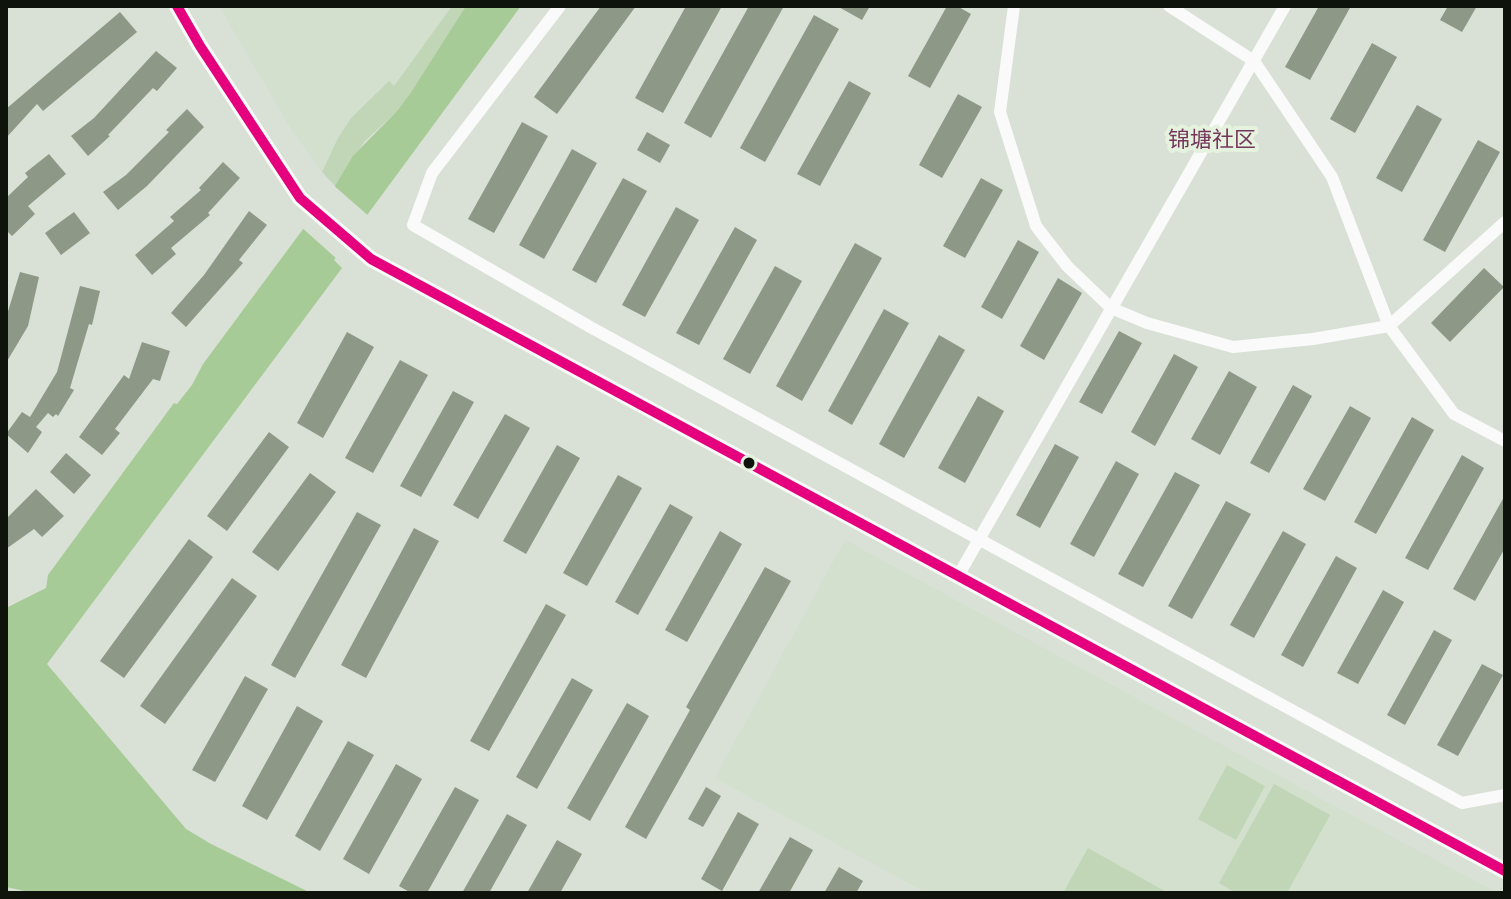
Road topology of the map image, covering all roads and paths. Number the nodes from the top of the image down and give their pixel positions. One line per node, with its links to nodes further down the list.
1 (177, 6): 12 (street)
2 (560, 6): 11 (street)
3 (1014, 6): 8 (street)
4 (1169, 6): 6 (street)
5 (1285, 6): 6 (street)
6 (1254, 61): 8 (street); 9 (street)
7 (1505, 222): 9 (street)
8 (1111, 308): 9 (street); 11 (street)
9 (1389, 326): 10 (street)
10 (1505, 441)
11 (979, 540): 12 (street); 13 (street)
12 (958, 576): 14 (street)
13 (1505, 795)
14 (1505, 871)

